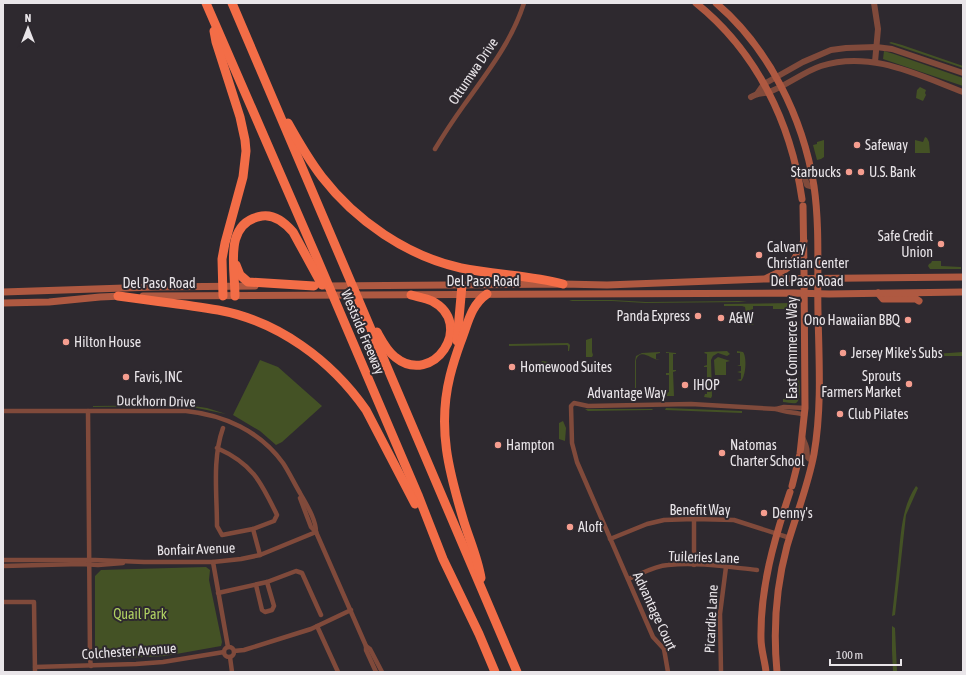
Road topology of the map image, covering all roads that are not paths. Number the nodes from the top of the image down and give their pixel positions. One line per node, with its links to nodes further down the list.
1 (206, 3): 7 (highway, Westside Freeway)
2 (232, 3): 10 (highway, Westside Freeway)
3 (524, 3): 17 (street, Ottumwa Drive)
4 (696, 3): 13 (main road, East Commerce Way)
5 (716, 3): 12 (main road, East Commerce Way)
6 (874, 3): 8 (street)
7 (212, 16): 27 (highway); 44 (highway, Westside Freeway)
8 (876, 47): 9 (street); 11 (street); 12 (street)
9 (875, 62): 14 (street); 16 (street)
10 (260, 70): 26 (highway); 43 (highway, Westside Freeway)
11 (963, 73)
12 (776, 78): 13 (street); 14 (main road, East Commerce Way)
13 (764, 84): 15 (main road, East Commerce Way); 15 (street)
14 (780, 86): 15 (street); 19 (main road, East Commerce Way)
15 (769, 92): 18 (main road, East Commerce Way)
16 (963, 92)
17 (435, 149)
18 (798, 174): 19 (street); 20 (main road, East Commerce Way)
19 (814, 187): 25 (main road, East Commerce Way)
20 (804, 240): 23 (main road); 24 (main road, East Commerce Way)
21 (234, 258): 28 (highway); 29 (highway); 44 (highway)
22 (963, 277): 25 (main road, Del Paso Road)
23 (765, 279): 24 (main road, Del Paso Road); 26 (main road, Del Paso Road)
24 (804, 279): 25 (main road, Del Paso Road); 34 (main road, East Commerce Way)
25 (818, 279): 35 (main road, East Commerce Way)
26 (563, 284): 30 (main road, Del Paso Road)
27 (223, 286): 28 (main road, Del Paso Road); 31 (main road, Del Paso Road); 39 (highway)
28 (235, 286): 29 (main road, Del Paso Road); 40 (highway)
29 (314, 286): 30 (main road, Del Paso Road)
30 (461, 289): 33 (main road, Del Paso Road); 37 (main road, Del Paso Road); 45 (highway)
31 (3, 292)
32 (963, 292): 36 (main road, Del Paso Road)
33 (487, 294): 34 (main road, Del Paso Road); 45 (highway)
34 (804, 294): 35 (main road, Del Paso Road); 49 (main road, East Commerce Way)
35 (818, 294): 36 (main road, Del Paso Road); 53 (main road, East Commerce Way)
36 (878, 294): 41 (main road)
37 (411, 295): 40 (main road, Del Paso Road); 43 (highway)
38 (118, 296): 39 (main road, Del Paso Road); 42 (main road, Del Paso Road); 61 (highway)
39 (223, 296): 40 (main road, Del Paso Road)
40 (234, 296)
41 (919, 301)
42 (3, 303)
43 (361, 305): 73 (highway, Westside Freeway)
44 (344, 325): 61 (highway, Westside Freeway)
45 (453, 364): 73 (highway)
46 (776, 409): 49 (street, Advantage Way); 49 (street, Advantage Way); 59 (street, Advantage Way)
47 (3, 411): 48 (street, Duckhorn Drive)
48 (88, 411): 56 (street, Duckhorn Drive); 63 (street)
49 (805, 412): 51 (main road, East Commerce Way)
50 (223, 428): 52 (street)
51 (802, 437): 53 (street); 57 (main road, East Commerce Way)
52 (217, 448): 55 (street); 55 (street)
53 (812, 460): 58 (main road, East Commerce Way)
54 (694, 519): 57 (street, Benefit Way); 59 (street, Benefit Way); 65 (street)
55 (253, 529): 60 (street)
56 (316, 532): 60 (street, Bonfair Avenue); 75 (street)
57 (777, 533): 58 (street, Benefit Way); 93 (main road, East Commerce Way)
58 (790, 538): 94 (main road, East Commerce Way)
59 (610, 539): 69 (street, Advantage Court)
60 (260, 555): 64 (street, Bonfair Avenue)
61 (443, 559): 89 (highway, Westside Freeway)
62 (3, 560): 63 (street, Bonfair Avenue)
63 (89, 562): 64 (street, Bonfair Avenue); 66 (street, Bonfair Avenue); 83 (street)
64 (213, 562): 72 (street)
65 (694, 565): 67 (street, Tuileries Lane); 69 (street, Tuileries Lane)
66 (3, 566)
67 (726, 567): 68 (street, Tuileries Lane); 92 (street, Picardie Lane)
68 (757, 570)
69 (628, 579): 91 (street, Advantage Court)
70 (267, 582): 71 (street); 71 (street); 76 (street)
71 (256, 585): 72 (street)
72 (218, 593): 79 (street)
73 (485, 597): 90 (highway, Westside Freeway)
74 (3, 602): 84 (street)
75 (352, 610): 77 (street); 78 (street)
76 (321, 615)
77 (317, 626): 80 (street); 86 (street)
78 (366, 646): 87 (street); 88 (street)
79 (228, 647): 80 (street); 81 (street)
80 (234, 651): 82 (street)
81 (224, 652): 82 (street); 83 (street, Colchester Avenue)
82 (230, 657): 85 (street)
83 (92, 666): 84 (street, Colchester Avenue)
84 (35, 669)
85 (232, 672)
86 (338, 672)
87 (376, 672)
88 (382, 672)
89 (495, 672)
90 (517, 672)
91 (668, 672)
92 (721, 672)
93 (766, 672)
94 (777, 672)

